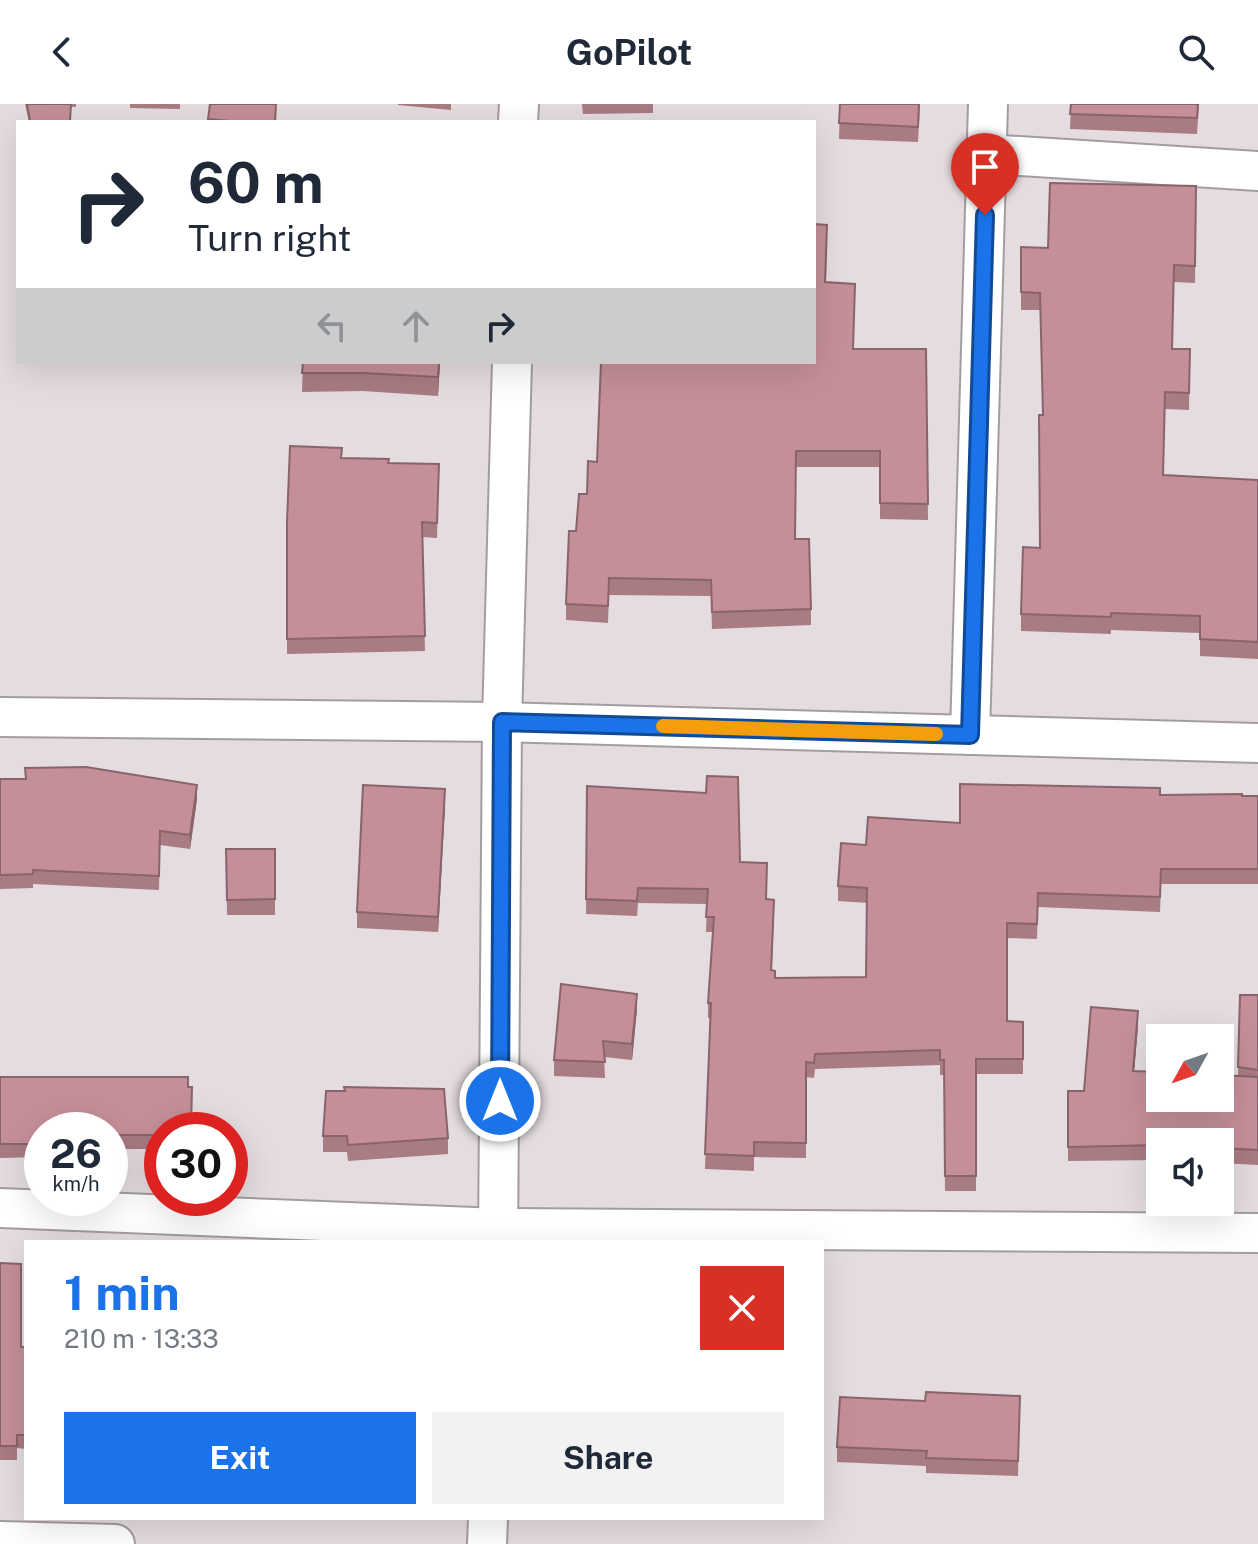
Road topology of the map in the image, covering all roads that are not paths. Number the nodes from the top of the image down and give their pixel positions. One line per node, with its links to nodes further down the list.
1 (988, 104): 2 (street)
2 (987, 154): 3 (street); 7 (street)
3 (1258, 171)
4 (512, 364): 6 (street)
5 (0, 717): 6 (street)
6 (502, 722): 7 (street); 11 (street)
7 (970, 735): 8 (street)
8 (1258, 743)
9 (0, 1208): 11 (street)
10 (1258, 1233): 11 (street)
11 (499, 1235)
12 (488, 1520): 15 (street)
13 (0, 1541): 14 (street)
14 (115, 1544)
15 (487, 1544)

